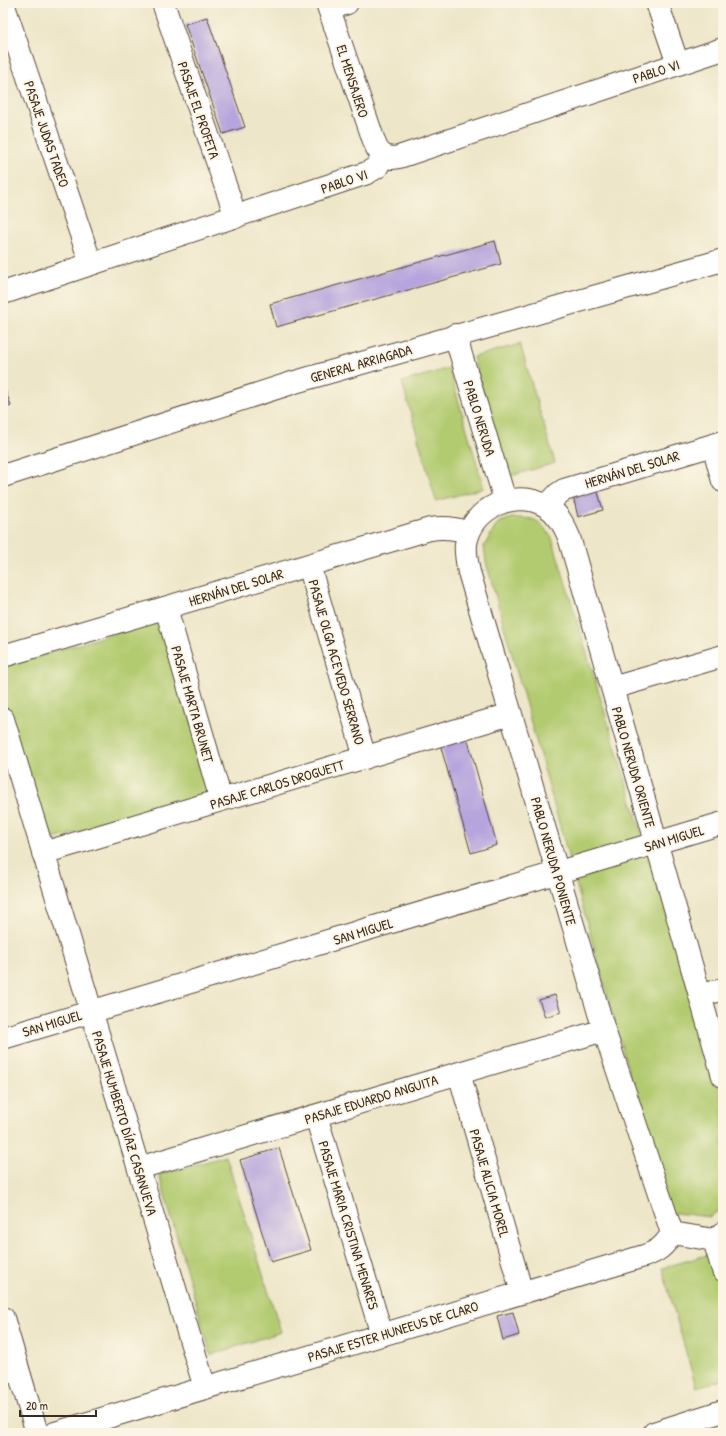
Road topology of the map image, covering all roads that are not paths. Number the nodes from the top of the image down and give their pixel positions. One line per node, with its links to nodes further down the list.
1 (4, 3): 10 (street, PASAJE JUDAS TADEO)
2 (163, 3): 8 (street, PASAJE EL PROFETA)
3 (657, 3): 6 (street)
4 (334, 5): 7 (street, EL MENSAJERO)
5 (723, 49): 6 (street, PABLO VI)
6 (678, 64): 7 (street, PABLO VI)
7 (383, 156): 8 (street, PABLO VI)
8 (236, 217): 10 (street, PABLO VI)
9 (723, 260): 12 (street, GENERAL ARRIAGADA)
10 (91, 264): 11 (street, PABLO VI)
11 (3, 293)
12 (455, 336): 14 (street, GENERAL ARRIAGADA); 16 (street, PABLO NERUDA)
13 (718, 444): 15 (street); 17 (street, HERNÁN DEL SOLAR)
14 (3, 476)
15 (723, 481)
16 (505, 500): 17 (street, PABLO NERUDA ORIENTE); 18 (street, PABLO NERUDA PONIENTE)
17 (547, 506): 23 (street, PABLO NERUDA ORIENTE)
18 (469, 533): 19 (street, HERNÁN DEL SOLAR); 24 (street, PABLO NERUDA PONIENTE)
19 (309, 565): 20 (street, HERNÁN DEL SOLAR); 26 (street, PASAJE OLGA ACEVEDO SERRANO)
20 (166, 608): 21 (street, HERNÁN DEL SOLAR); 27 (street, PASAJE MARTA BRUNET)
21 (3, 656)
22 (723, 656): 23 (street)
23 (612, 688): 29 (street, PABLO NERUDA ORIENTE)
24 (511, 714): 26 (street, PASAJE CARLOS DROGUETT); 31 (street, PABLO NERUDA PONIENTE)
25 (3, 719): 30 (street, PASAJE HUMBERTO DÍAZ CASANUEVA)
26 (365, 758): 27 (street, PASAJE CARLOS DROGUETT)
27 (221, 800): 30 (street, PASAJE CARLOS DROGUETT)
28 (723, 823): 29 (street, SAN MIGUEL)
29 (656, 843): 31 (street, SAN MIGUEL); 33 (street, PABLO NERUDA ORIENTE)
30 (43, 853): 34 (street, PASAJE HUMBERTO DÍAZ CASANUEVA)
31 (558, 873): 34 (street, SAN MIGUEL); 35 (street, PABLO NERUDA PONIENTE)
32 (723, 989): 33 (street)
33 (700, 996): 38 (street, PABLO NERUDA ORIENTE)
34 (91, 1011): 36 (street, SAN MIGUEL); 40 (street, PASAJE HUMBERTO DÍAZ CASANUEVA)
35 (604, 1030): 37 (street, PASAJE EDUARDO ANGUITA); 41 (street, PABLO NERUDA PONIENTE)
36 (3, 1038)
37 (459, 1073): 39 (street, PASAJE EDUARDO ANGUITA); 44 (street, PASAJE ALICIA MOREL)
38 (723, 1076)
39 (316, 1116): 40 (street, PASAJE EDUARDO ANGUITA); 46 (street, PASAJE MARIA CRISTINA MENARES)
40 (139, 1168): 47 (street, PASAJE HUMBERTO DÍAZ CASANUEVA)
41 (672, 1233): 42 (street); 44 (street, PASAJE ESTER HUNEEUS DE CLARO)
42 (718, 1236): 43 (street)
43 (723, 1270)
44 (522, 1293): 46 (street, PASAJE ESTER HUNEEUS DE CLARO)
45 (3, 1318): 49 (street)
46 (382, 1335): 47 (street, PASAJE ESTER HUNEEUS DE CLARO)
47 (205, 1388): 50 (street, PASAJE ESTER HUNEEUS DE CLARO)
48 (723, 1411): 51 (street)
49 (37, 1433)
50 (55, 1433)
51 (654, 1433)

